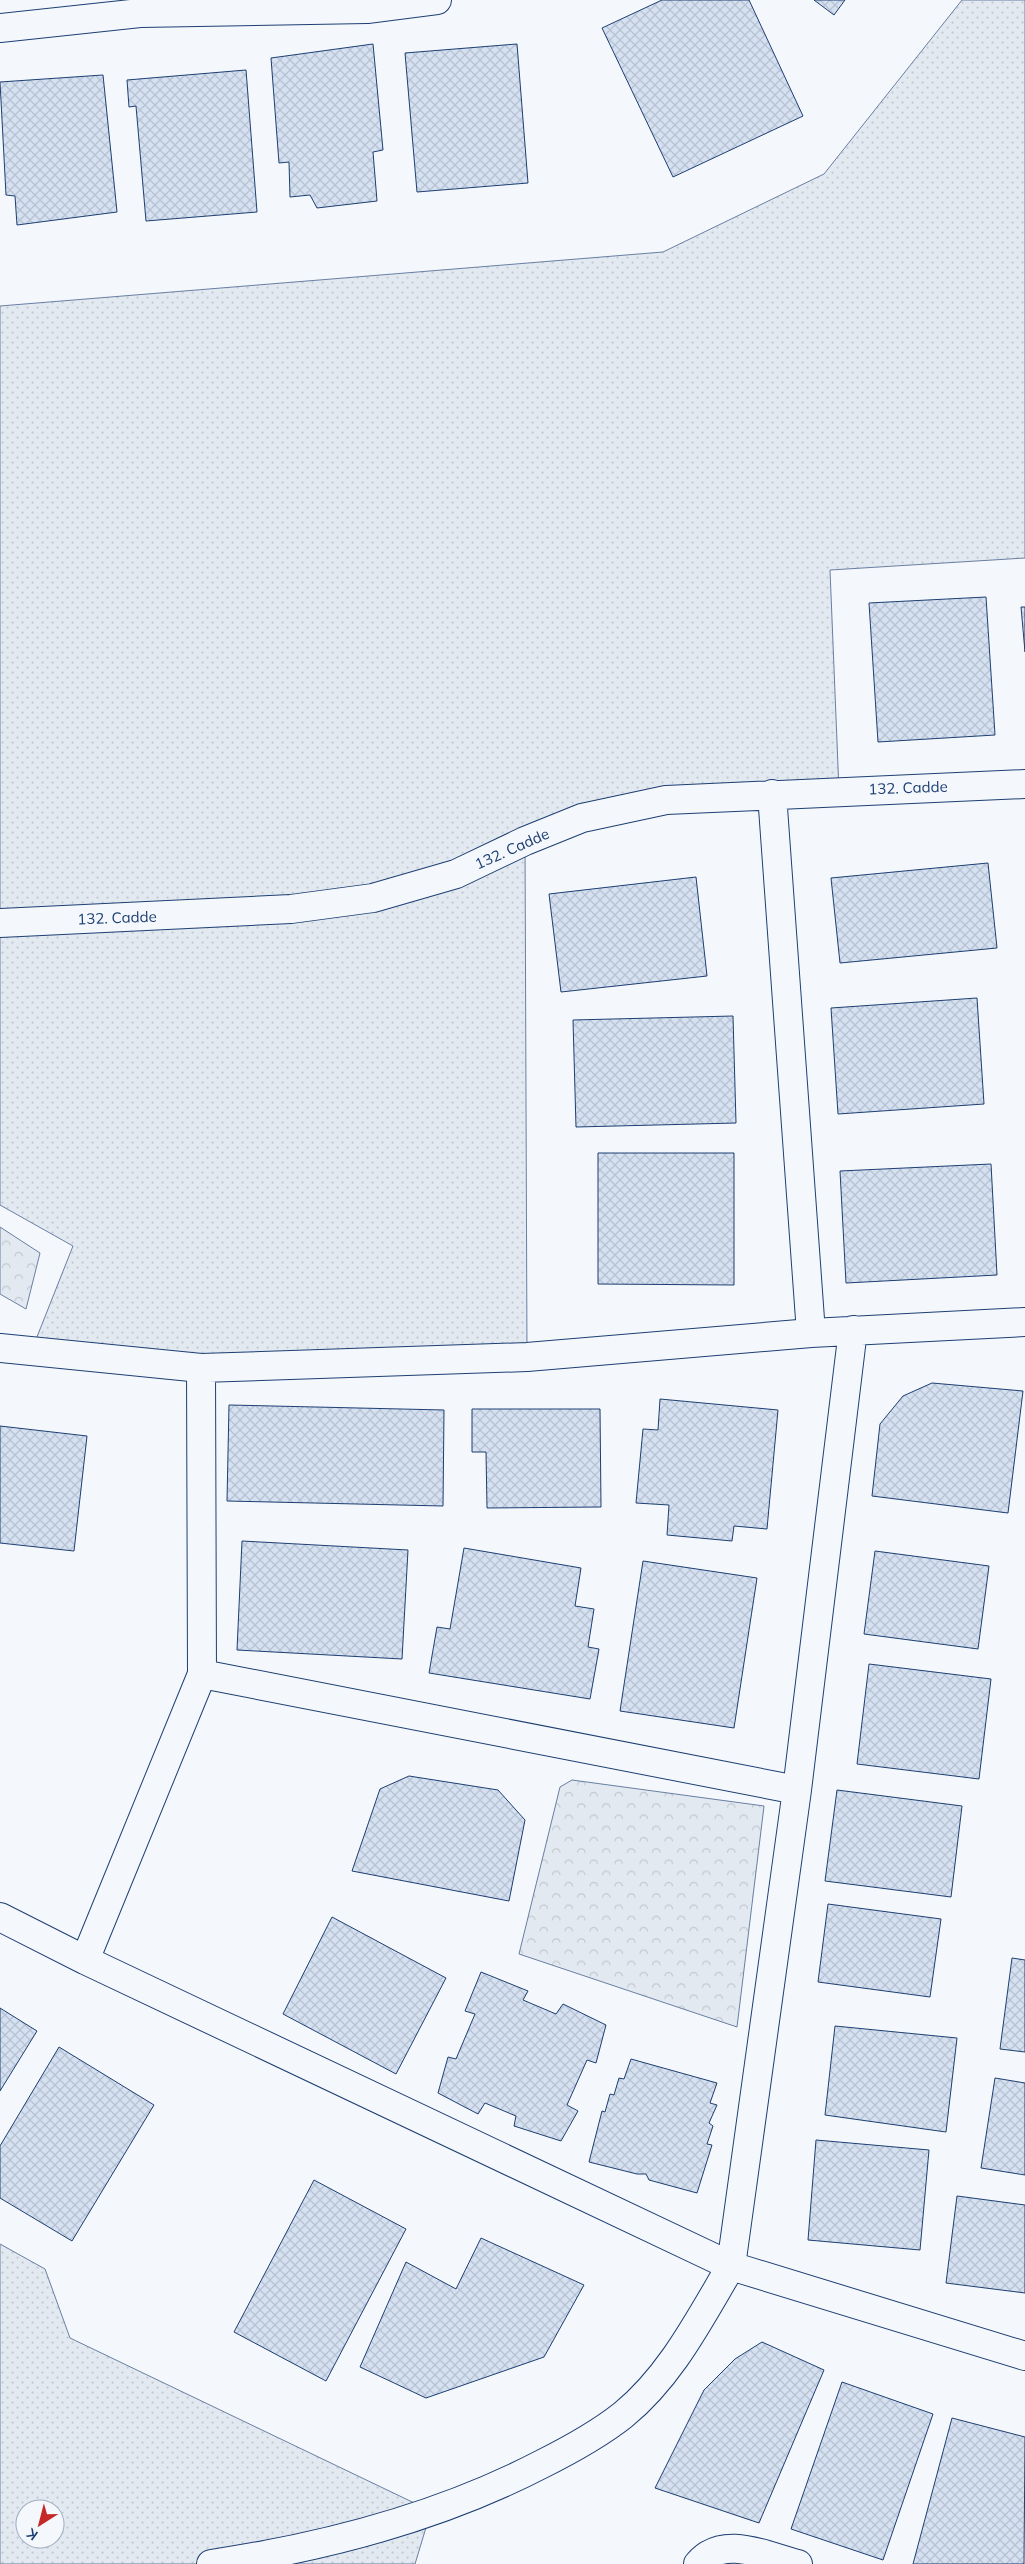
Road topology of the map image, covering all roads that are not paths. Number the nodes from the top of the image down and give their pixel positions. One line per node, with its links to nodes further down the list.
1 (437, 0): 2 (street)
2 (361, 4): 3 (street)
3 (0, 28)
4 (1025, 784): 5 (street, 132. Cadde)
5 (772, 794): 6 (street, 132. Cadde); 9 (street)
6 (0, 922)
7 (1025, 1322): 8 (street)
8 (853, 1330): 9 (street); 13 (street)
9 (811, 1333): 11 (street)
10 (0, 1348): 11 (street)
11 (201, 1368): 12 (street)
12 (202, 1674): 13 (street); 16 (street)
13 (797, 1790): 17 (street)
14 (0, 1917): 16 (street)
15 (0, 1937): 16 (street)
16 (85, 1960): 17 (street)
17 (731, 2266): 18 (street); 19 (street)
18 (1025, 2356)
19 (211, 2564)
20 (698, 2564): 21 (street)
21 (798, 2564)

